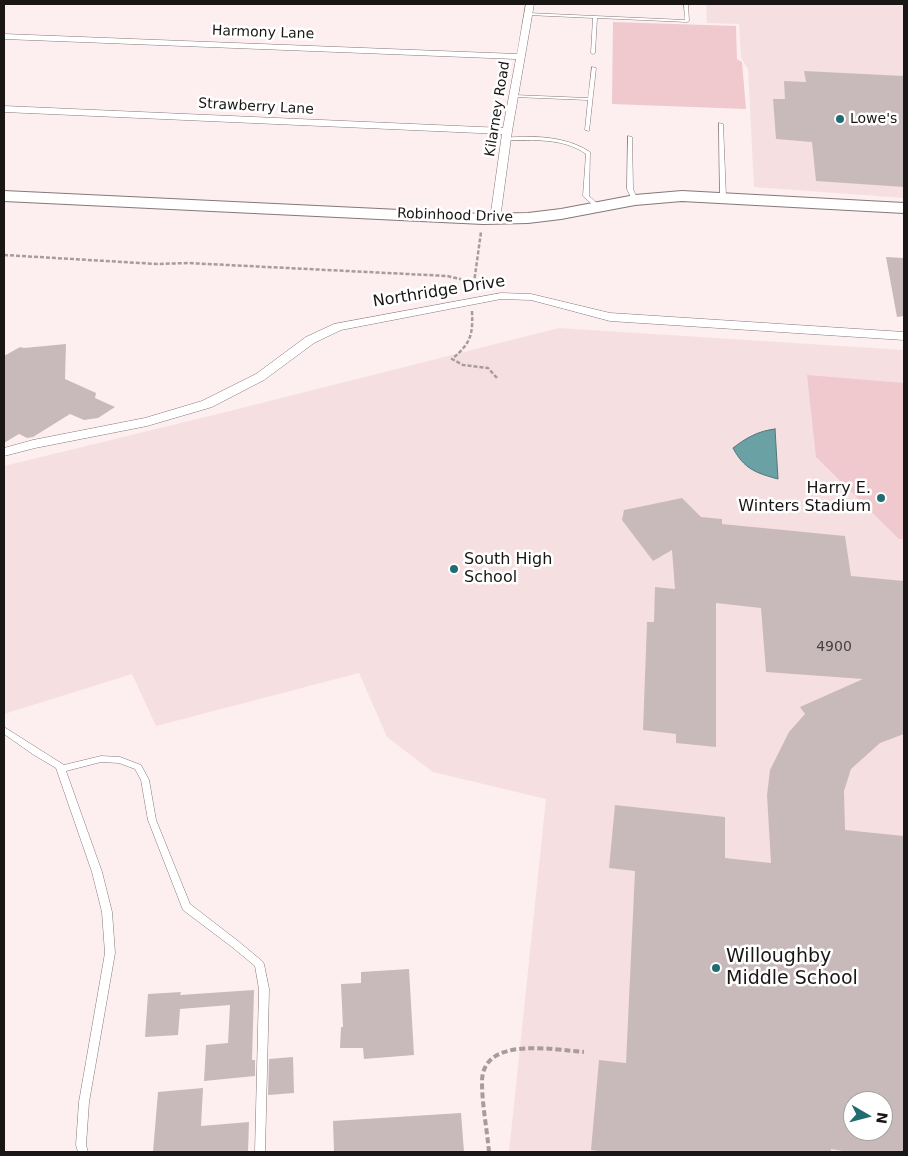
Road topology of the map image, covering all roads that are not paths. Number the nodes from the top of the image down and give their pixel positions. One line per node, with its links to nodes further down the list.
1 (530, 4): 3 (street, Kilarney Road)
2 (686, 4): 4 (lane)
3 (528, 14): 4 (lane); 7 (street, Kilarney Road)
4 (596, 17): 6 (lane)
5 (4, 36): 7 (street, Harmony Lane)
6 (593, 53)
7 (520, 57): 9 (street, Kilarney Road)
8 (594, 68): 10 (lane)
9 (514, 96): 10 (lane); 14 (street, Kilarney Road)
10 (590, 99): 13 (lane)
11 (4, 109): 14 (street, Strawberry Lane)
12 (721, 124): 17 (lane)
13 (587, 130)
14 (507, 135): 19 (lane); 21 (street, Kilarney Road)
15 (630, 137): 18 (lane)
16 (4, 196): 21 (street, Robinhood Drive)
17 (723, 197): 18 (street, Robinhood Drive); 20 (street, Robinhood Drive)
18 (635, 200): 19 (street, Robinhood Drive)
19 (597, 206): 21 (street, Robinhood Drive)
20 (904, 208)
21 (495, 219)
22 (904, 336): 23 (street, Northridge Drive)
23 (4, 452)
24 (4, 730): 25 (lane)
25 (61, 770): 26 (lane); 27 (lane)
26 (83, 1152)
27 (260, 1152)

